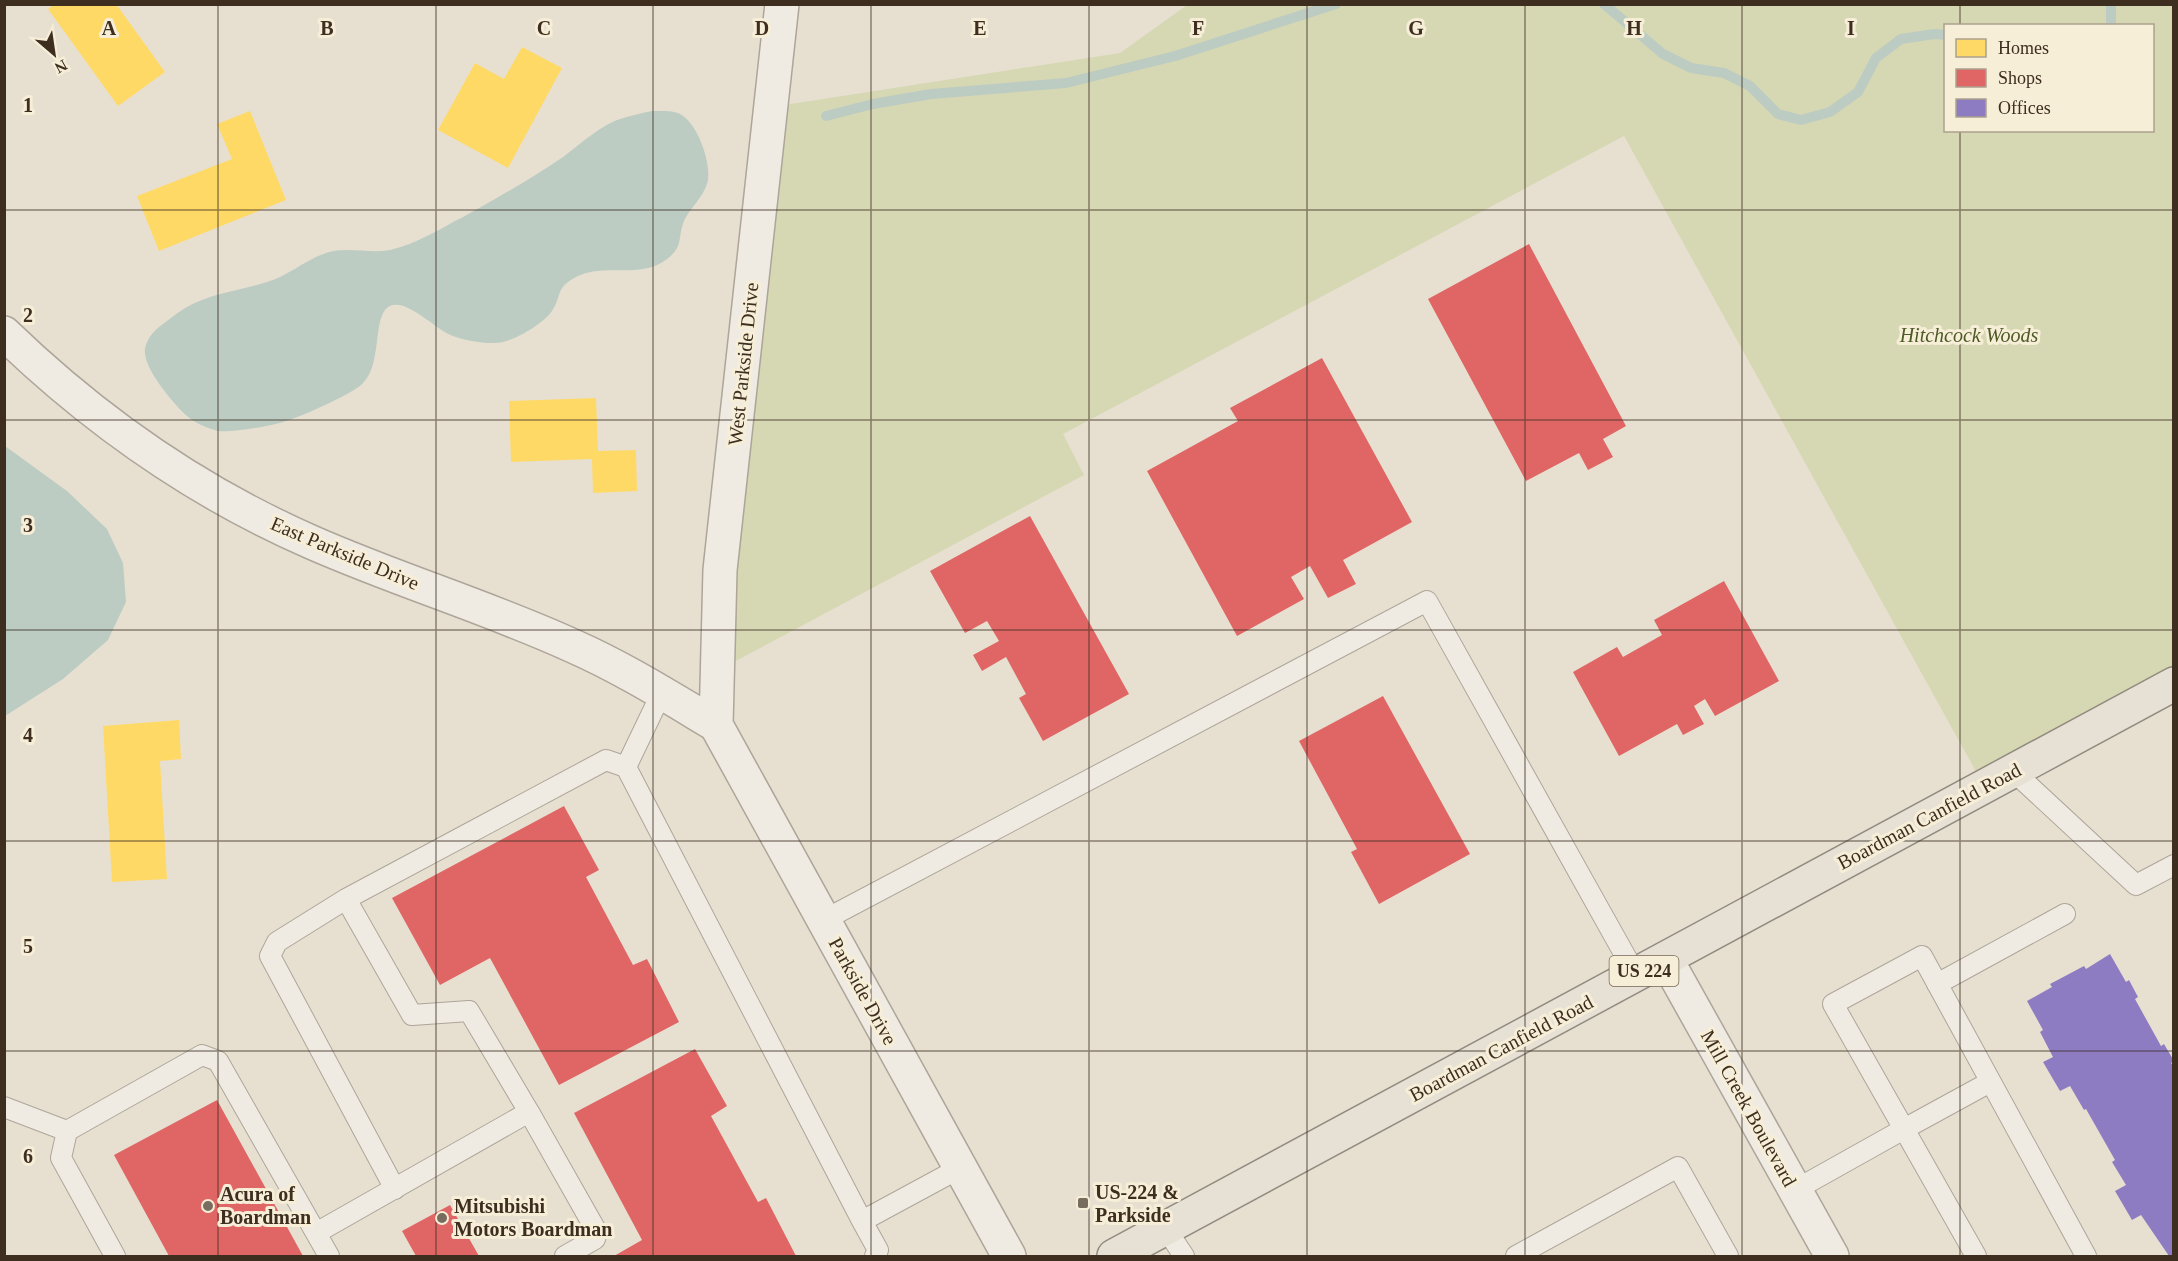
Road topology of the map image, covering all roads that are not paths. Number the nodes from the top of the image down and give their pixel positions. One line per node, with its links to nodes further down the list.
1 (782, 4): 5 (street, West Parkside Drive)
2 (4, 333): 4 (street, East Parkside Drive)
3 (2174, 684): 7 (main road, Boardman Canfield Road / US 224)
4 (662, 693): 5 (street, East Parkside Drive); 6 (lane)
5 (716, 725): 11 (street, Parkside Drive)
6 (626, 767): 9 (lane); 23 (lane)
7 (2013, 771): 8 (lane); 12 (main road, Boardman Canfield Road / US 224)
8 (2174, 865)
9 (346, 899): 17 (lane); 21 (lane)
10 (2065, 914): 14 (lane)
11 (824, 920): 13 (lane); 20 (street, Parkside Drive)
12 (1666, 959): 13 (main road, Boardman Canfield Road / US 224); 22 (street, Mill Creek Boulevard)
13 (1636, 975): 24 (main road, Boardman Canfield Road / US 224)
14 (1937, 984): 15 (lane); 18 (lane)
15 (1990, 1082): 18 (lane); 37 (lane)
16 (4, 1107): 19 (lane)
17 (529, 1112): 21 (lane); 28 (lane)
18 (1904, 1128): 22 (lane); 36 (lane)
19 (67, 1131): 25 (lane); 26 (lane)
20 (960, 1168): 23 (lane); 30 (street, Parkside Drive)
21 (395, 1189): 25 (lane)
22 (1795, 1190): 35 (street, Mill Creek Boulevard)
23 (862, 1221): 29 (lane)
24 (1166, 1229): 31 (main road, Boardman Canfield Road / US 224); 32 (lane)
25 (316, 1233): 27 (lane)
26 (115, 1257)
27 (329, 1257)
28 (565, 1257)
29 (875, 1257)
30 (1009, 1257)
31 (1114, 1257)
32 (1184, 1257)
33 (1516, 1257): 34 (lane)
34 (1728, 1257)
35 (1832, 1257)
36 (1976, 1257)
37 (2085, 1257)

